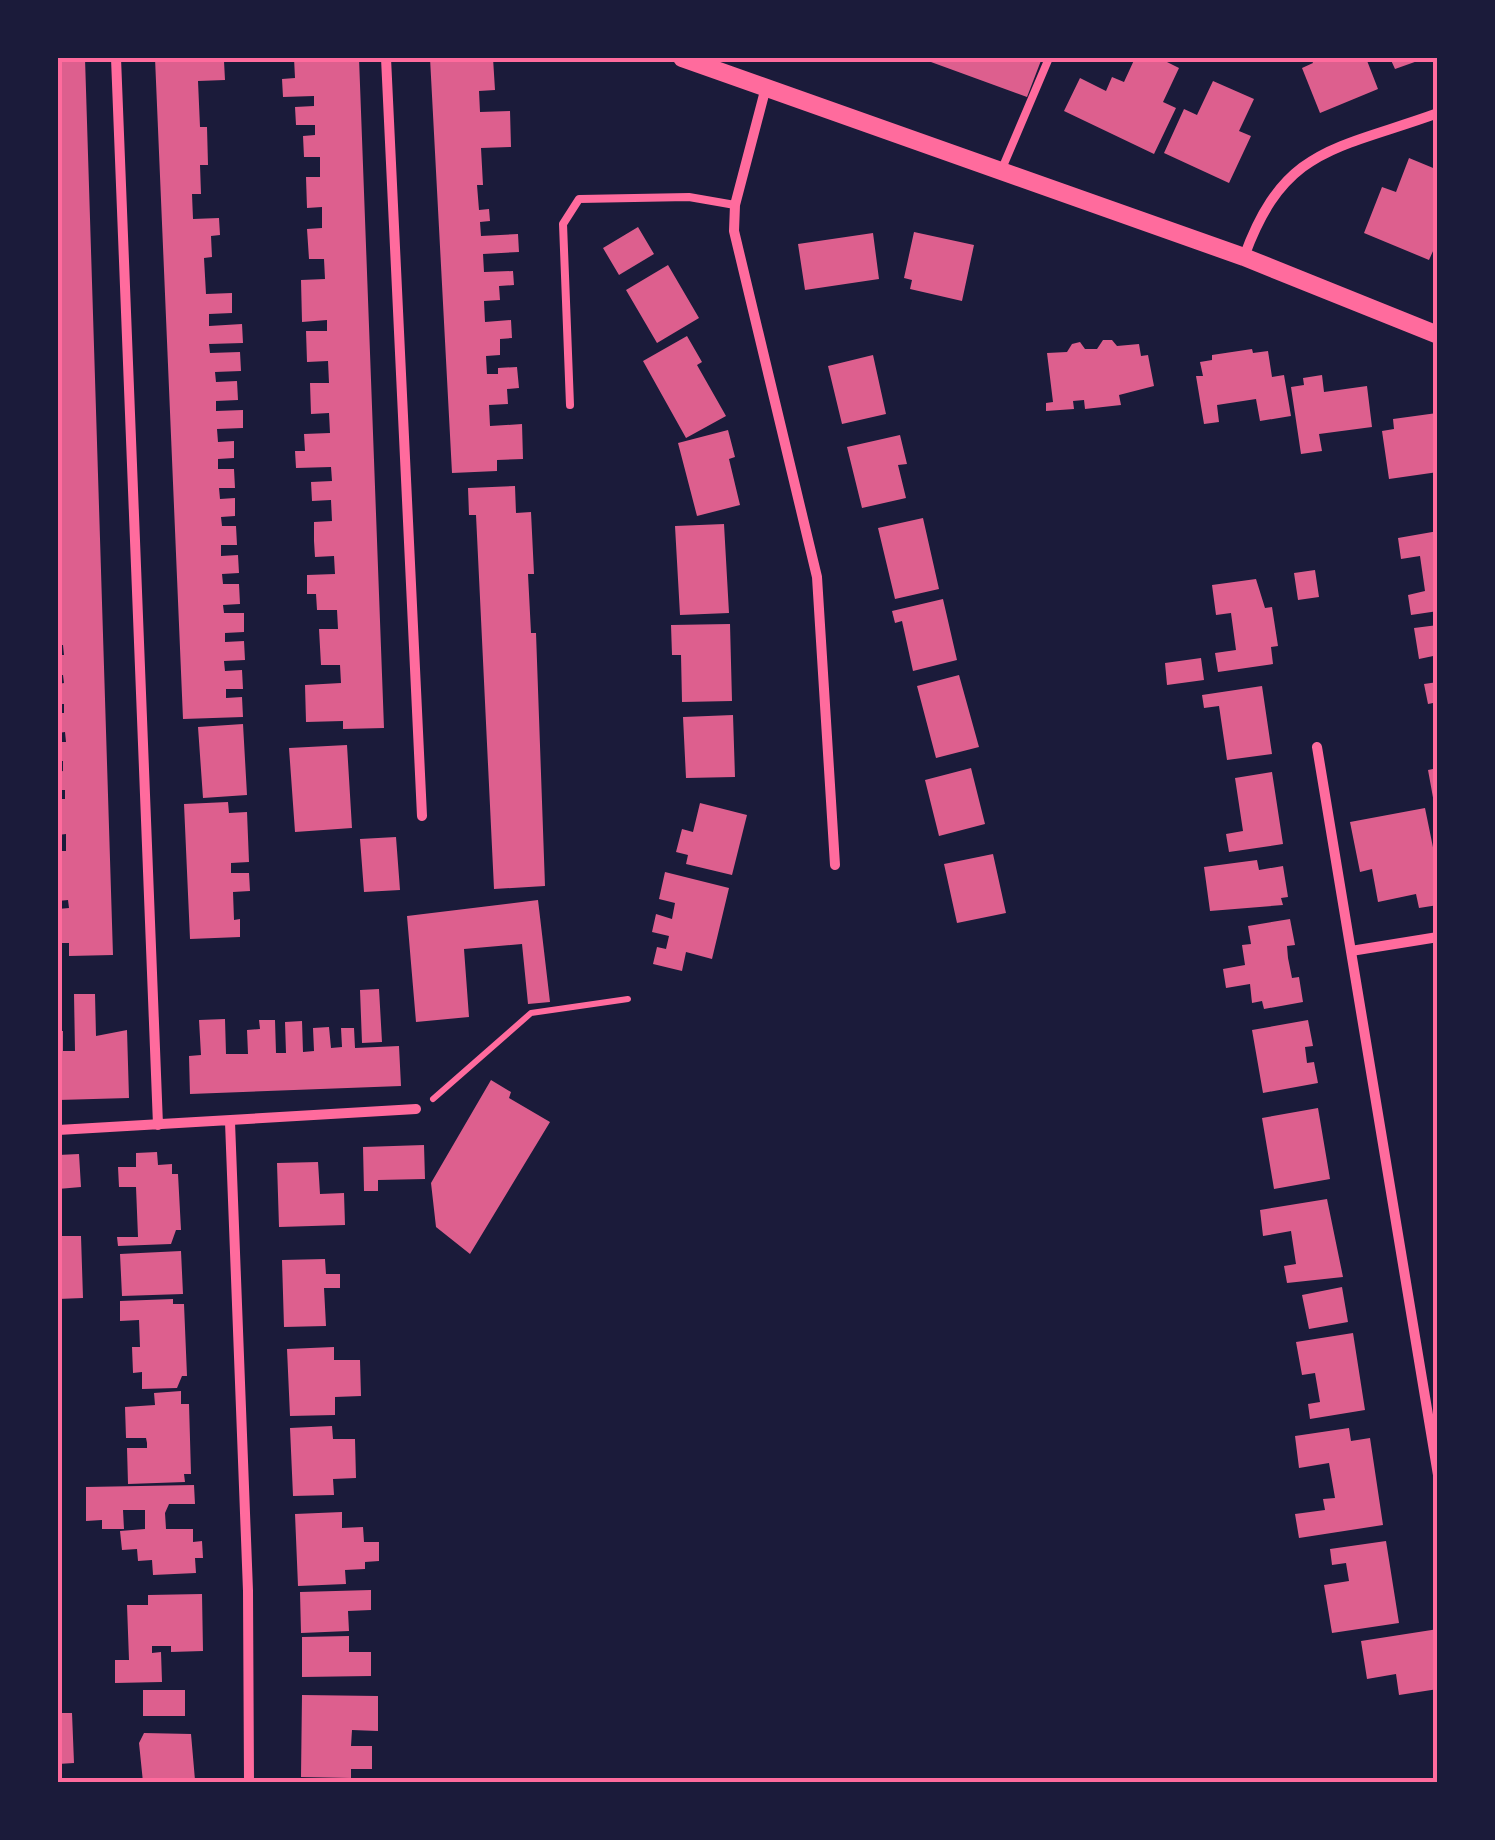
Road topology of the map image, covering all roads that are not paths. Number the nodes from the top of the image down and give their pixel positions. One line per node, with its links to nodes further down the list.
1 (116, 58): 19 (street)
2 (386, 58): 13 (street)
3 (682, 58): 5 (street)
4 (1049, 58): 7 (lane)
5 (766, 87): 7 (street); 8 (street)
6 (1438, 112): 9 (street)
7 (1001, 170): 9 (street)
8 (735, 205): 11 (lane); 14 (street)
9 (1244, 258): 10 (street)
10 (1438, 334)
11 (570, 405)
12 (1317, 747): 16 (street)
13 (422, 816)
14 (836, 866)
15 (1438, 937): 16 (street)
16 (1350, 950): 21 (street)
17 (416, 1110): 18 (street)
18 (230, 1122): 19 (street); 22 (street)
19 (158, 1125): 20 (street)
20 (58, 1130)
21 (1438, 1475)
22 (249, 1782)

